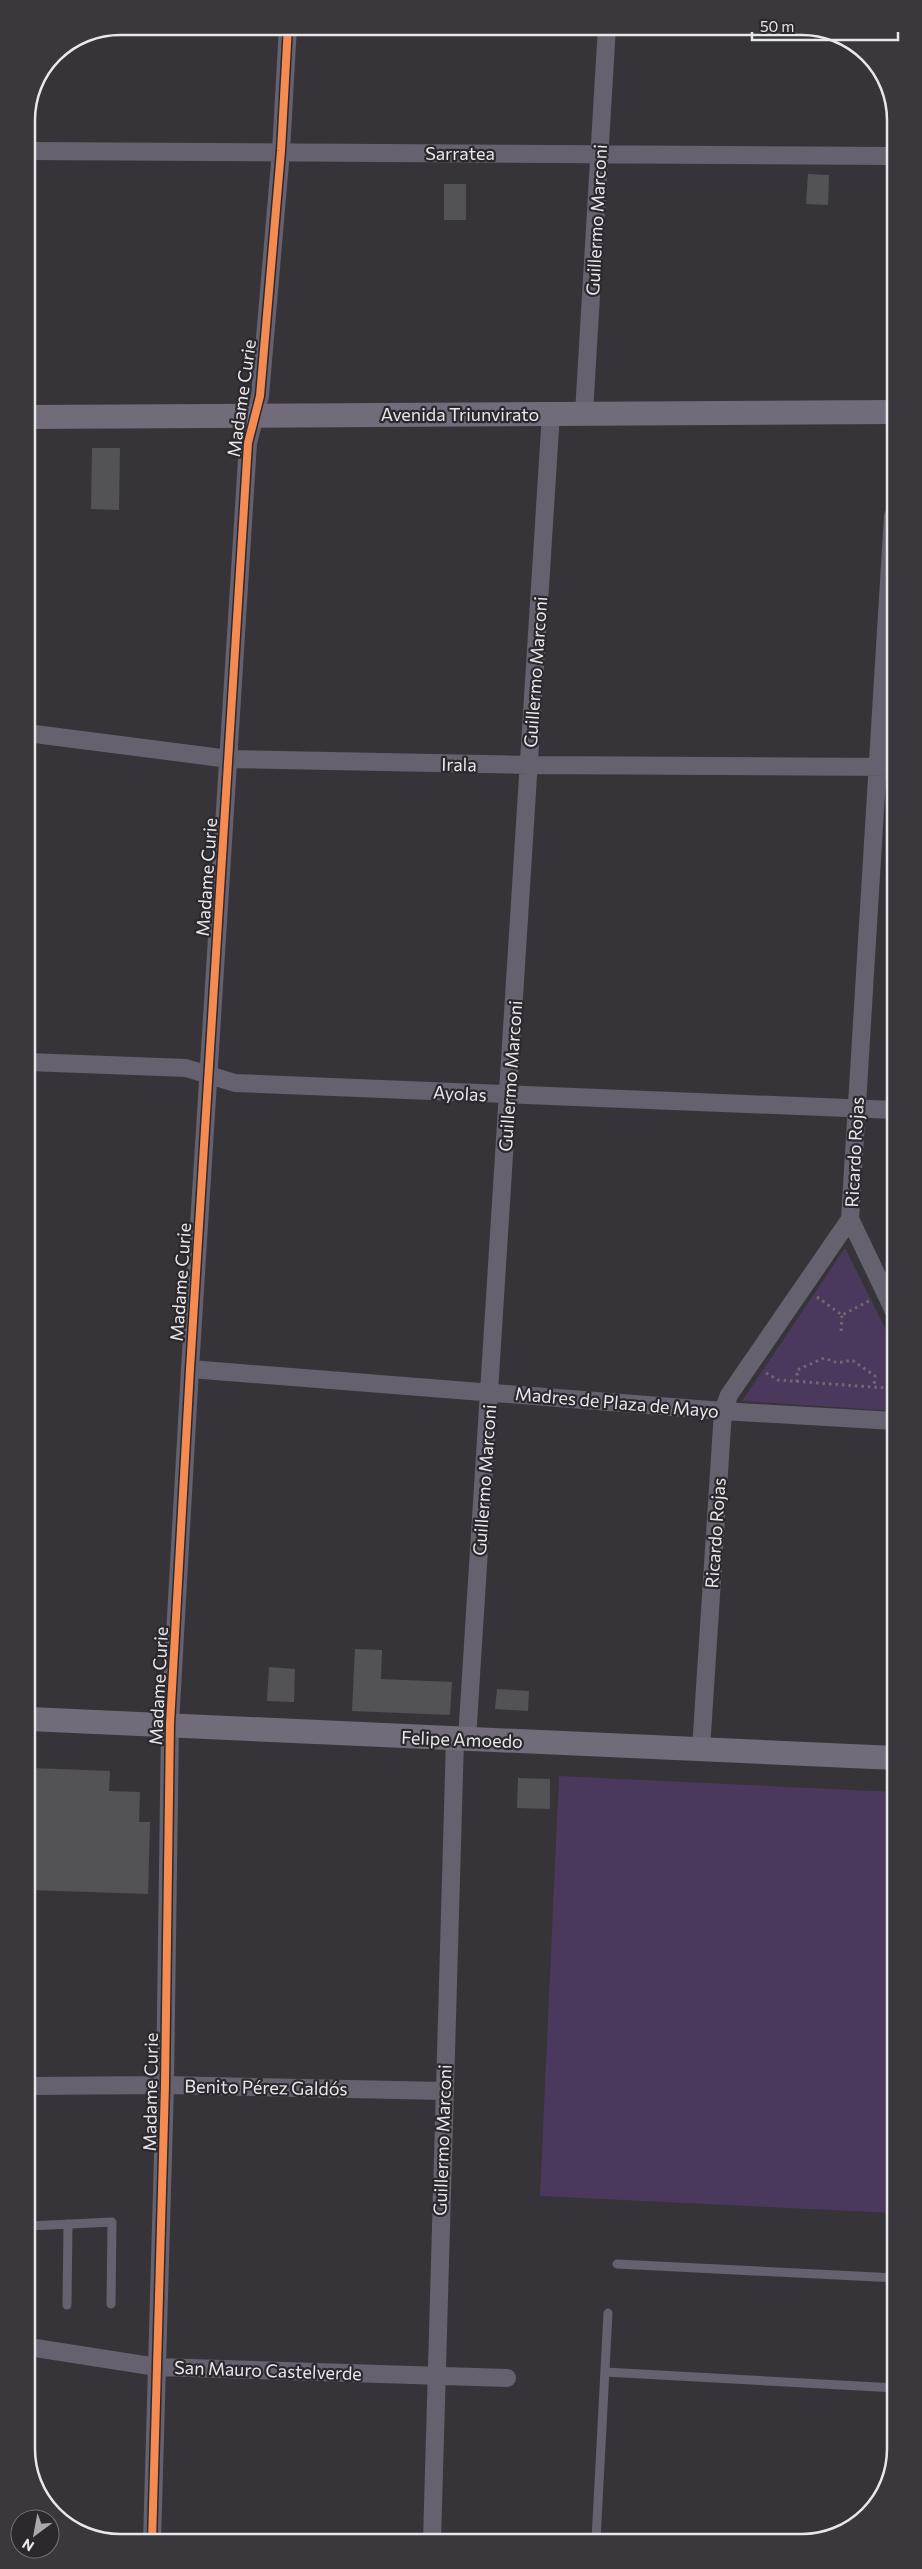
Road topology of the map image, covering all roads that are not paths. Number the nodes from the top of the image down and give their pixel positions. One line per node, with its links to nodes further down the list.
1 (288, 35): 4 (street, Madame Curie)
2 (607, 35): 5 (street, Guillermo Marconi)
3 (35, 151): 4 (street, Sarratea)
4 (281, 152): 5 (street, Sarratea); 10 (street, Madame Curie)
5 (600, 154): 6 (street, Sarratea); 9 (street, Guillermo Marconi)
6 (887, 156)
7 (887, 412): 9 (street, Avenida Triunvirato)
8 (551, 413): 9 (street, Avenida Triunvirato); 10 (street, Avenida Triunvirato); 15 (street, Guillermo Marconi)
9 (584, 413)
10 (255, 415): 11 (street, Avenida Triunvirato); 14 (street, Madame Curie)
11 (35, 417)
12 (887, 730): 16 (street, Ricardo Rojas)
13 (35, 734): 14 (street, Irala)
14 (229, 760): 15 (street, Irala); 18 (street, Madame Curie)
15 (529, 765): 16 (street, Irala); 19 (street, Guillermo Marconi)
16 (886, 766): 20 (street, Ricardo Rojas)
17 (35, 1062): 18 (street, Ayolas)
18 (208, 1074): 19 (street, Ayolas); 24 (street, Madame Curie)
19 (509, 1095): 20 (street, Ayolas); 25 (street, Guillermo Marconi)
20 (856, 1109): 21 (street, Ayolas); 22 (street, Ricardo Rojas)
21 (887, 1110)
22 (850, 1219): 23 (street); 26 (street, Ricardo Rojas)
23 (887, 1297)
24 (190, 1370): 25 (street, Madres de Plaza de Mayo); 29 (street, Madame Curie)
25 (490, 1392): 26 (street, Madres de Plaza de Mayo); 30 (street, Guillermo Marconi)
26 (723, 1411): 27 (street, Madres de Plaza de Mayo); 31 (street, Ricardo Rojas)
27 (887, 1421)
28 (35, 1719): 29 (street, Felipe Amoedo)
29 (170, 1724): 30 (street, Felipe Amoedo); 33 (street, Madame Curie)
30 (461, 1739): 31 (street, Felipe Amoedo); 35 (street, Guillermo Marconi)
31 (701, 1749): 32 (street, Felipe Amoedo)
32 (887, 1758)
33 (166, 2085): 34 (street, Benito Pérez Galdós); 35 (street, Benito Pérez Galdós); 44 (street, Madame Curie)
34 (35, 2086)
35 (444, 2091): 46 (street, Guillermo Marconi)
36 (68, 2224): 37 (lane); 40 (lane); 41 (lane)
37 (35, 2226)
38 (617, 2264): 39 (lane)
39 (887, 2278)
40 (111, 2304)
41 (67, 2305)
42 (608, 2313): 45 (lane)
43 (35, 2349): 44 (street, San Mauro Castelverde)
44 (157, 2367): 46 (street, San Mauro Castelverde); 49 (street, Madame Curie)
45 (605, 2372): 48 (lane); 51 (lane)
46 (436, 2376): 47 (street, San Mauro Castelverde); 50 (street, Guillermo Marconi)
47 (507, 2378)
48 (887, 2388)
49 (152, 2534)
50 (432, 2534)
51 (596, 2534)

